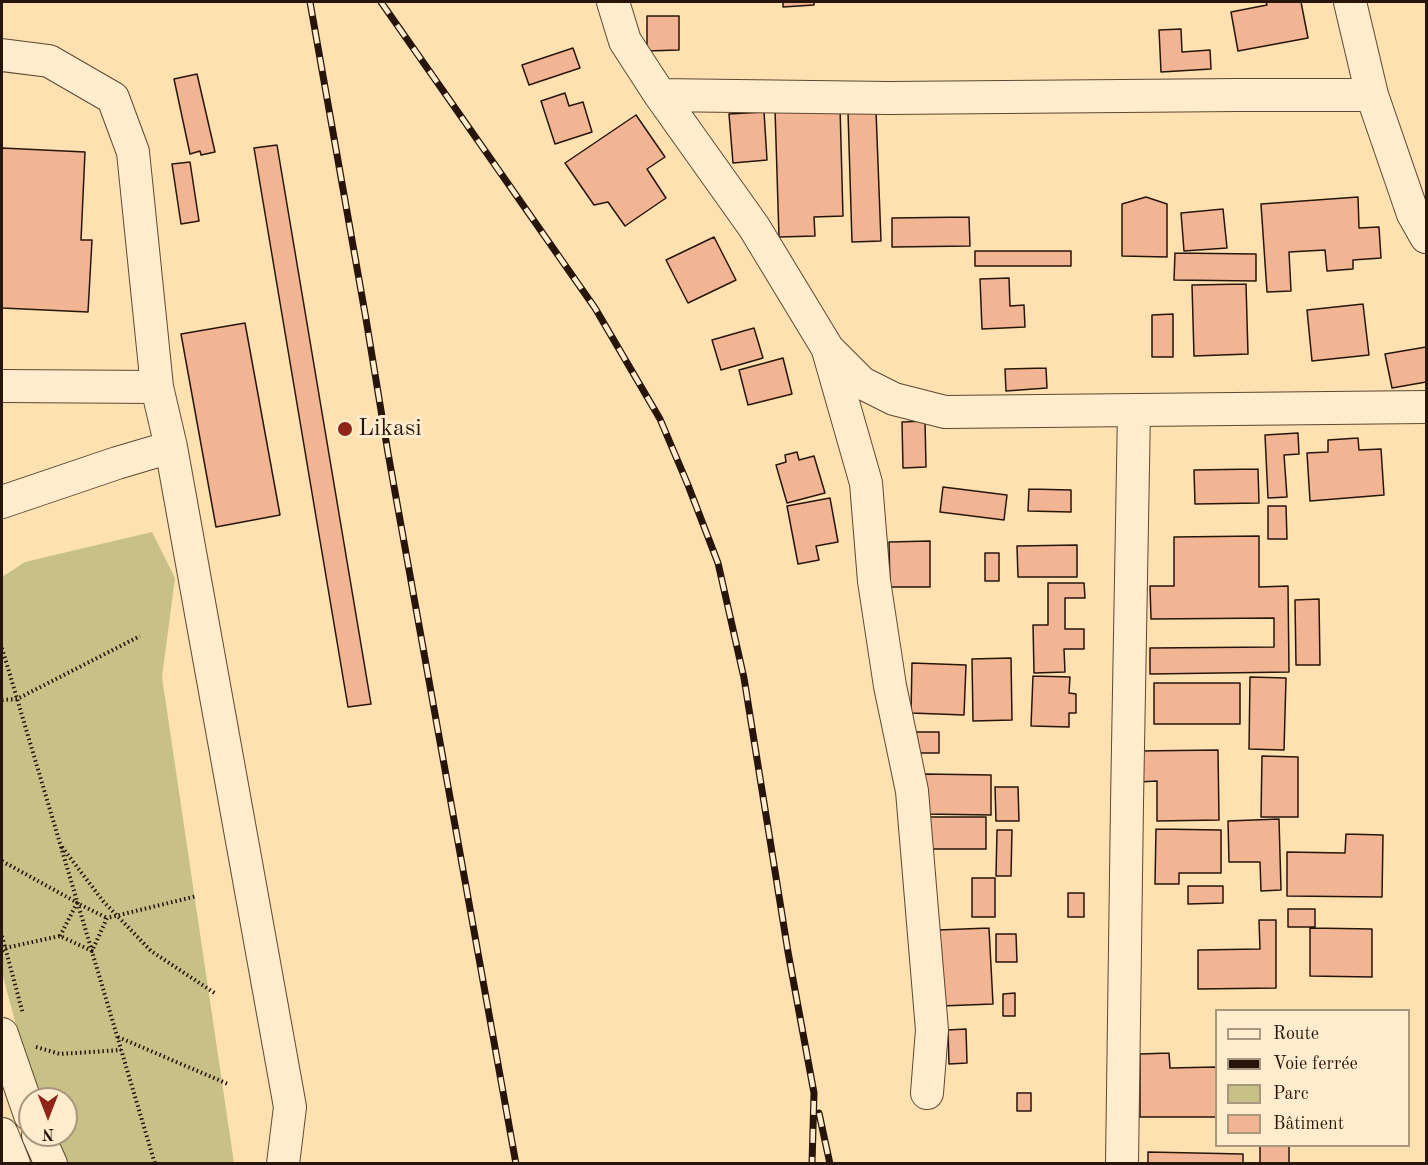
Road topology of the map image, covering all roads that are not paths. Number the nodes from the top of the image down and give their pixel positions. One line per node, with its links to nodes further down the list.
1 (613, 2): 4 (street)
2 (1350, 2): 5 (street)
3 (2, 55): 9 (street)
4 (660, 95): 5 (street); 7 (street)
5 (1372, 95): 6 (street)
6 (1426, 237)
7 (828, 349): 11 (street); 16 (street)
8 (2, 386): 9 (street)
9 (157, 387): 12 (street)
10 (1426, 406): 11 (street)
11 (1134, 410): 22 (street)
12 (171, 447): 13 (street); 21 (street)
13 (2, 502)
14 (14, 1029): 15 (street)
15 (22, 1087)
16 (927, 1093)
17 (2, 1134): 19 (street)
18 (43, 1147): 20 (street)
19 (14, 1164)
20 (51, 1164)
21 (283, 1164)
22 (1122, 1164)

